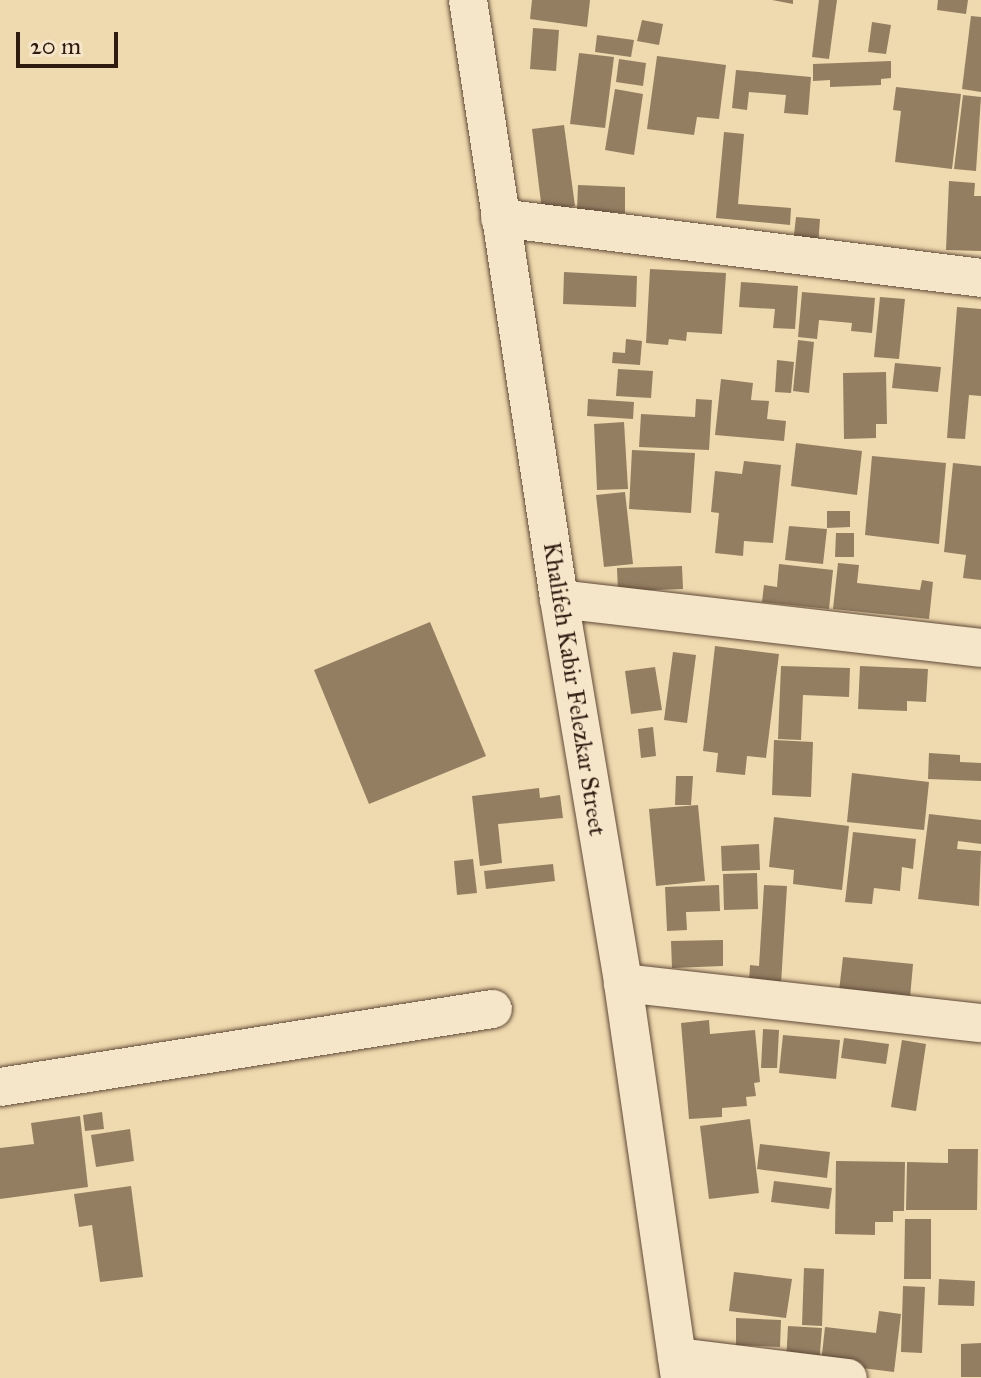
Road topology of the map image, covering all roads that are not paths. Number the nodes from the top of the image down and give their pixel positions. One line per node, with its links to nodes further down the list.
1 (468, 0): 2 (street, Khalifeh Kabir Felezkar Street)
2 (500, 218): 3 (street); 4 (street, Khalifeh Kabir Felezkar Street)
3 (981, 278)
4 (559, 599): 5 (street); 6 (street, Khalifeh Kabir Felezkar Street)
5 (981, 648)
6 (623, 983): 8 (street); 10 (street, Khalifeh Kabir Felezkar Street)
7 (493, 1009): 9 (street)
8 (981, 1023)
9 (0, 1087)
10 (678, 1368): 11 (street)
11 (848, 1378)

